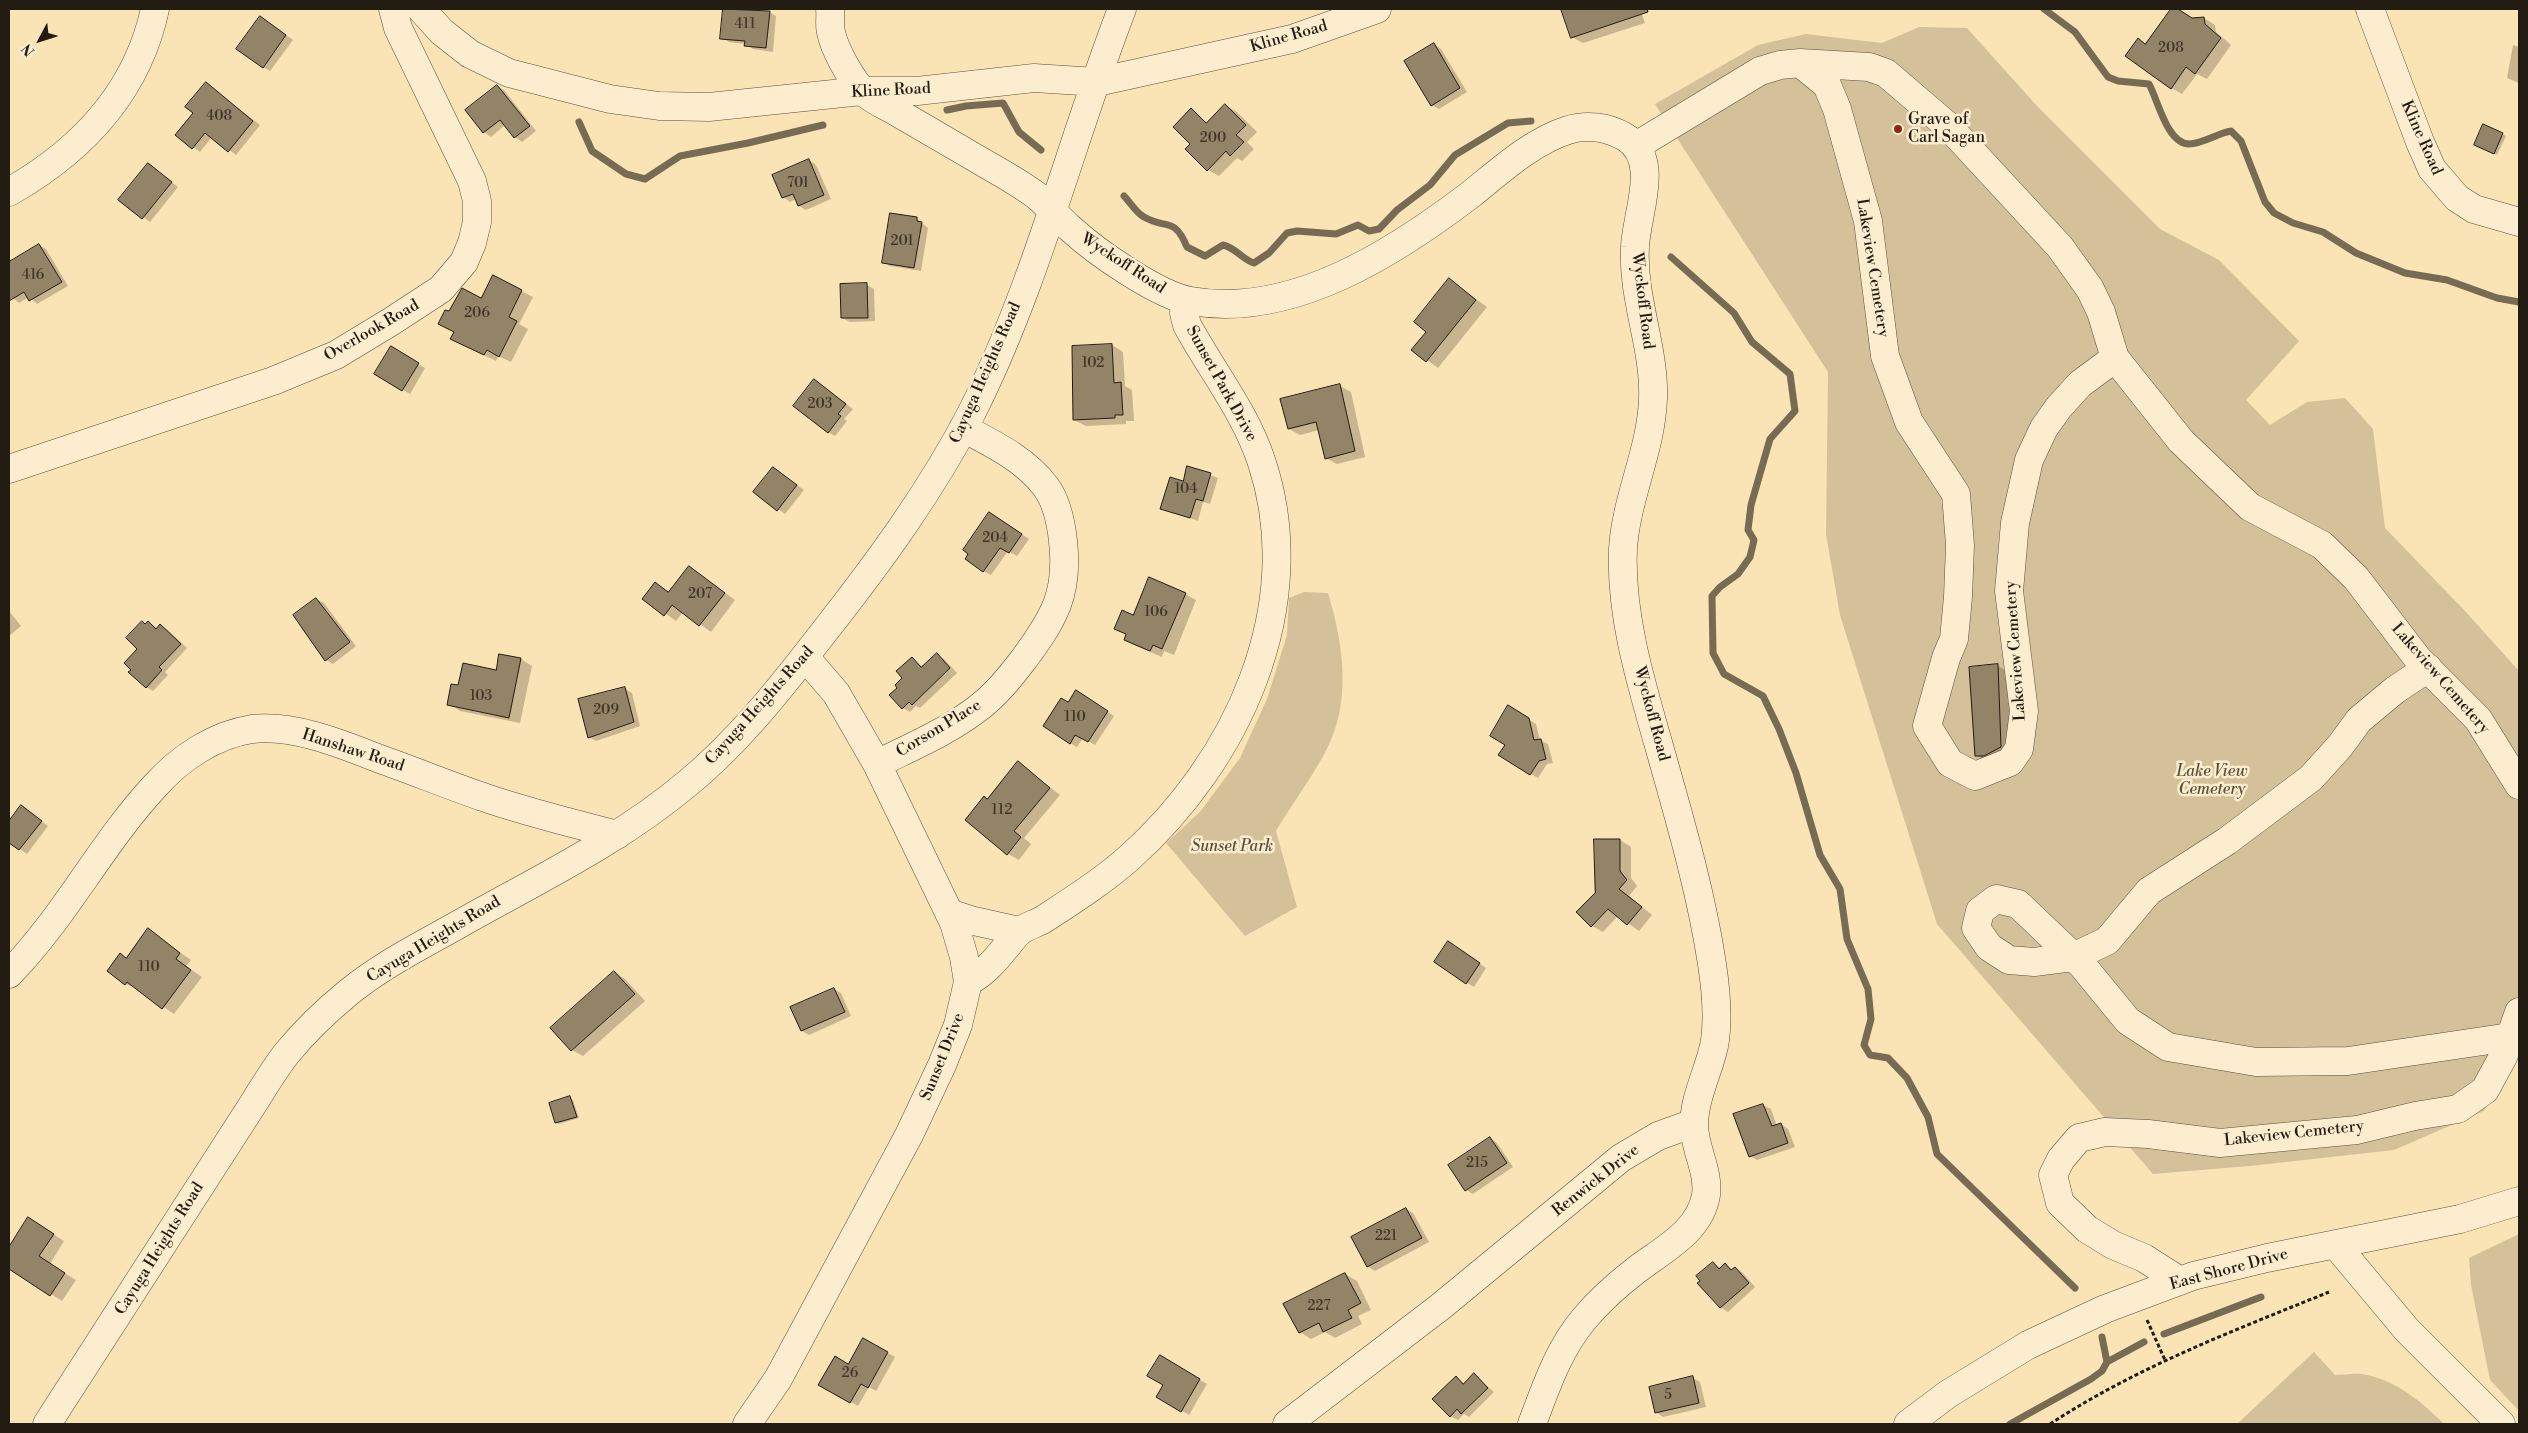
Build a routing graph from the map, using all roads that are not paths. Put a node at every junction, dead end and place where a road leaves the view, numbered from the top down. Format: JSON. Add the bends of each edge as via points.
{"nodes":[{"id":1,"x":156,"y":9,"type":"edge"},
{"id":2,"x":393,"y":9,"type":"edge"},
{"id":3,"x":421,"y":9,"type":"edge"},
{"id":4,"x":830,"y":9,"type":"edge"},
{"id":5,"x":1122,"y":9,"type":"edge"},
{"id":6,"x":1377,"y":9,"type":"edge"},
{"id":7,"x":2370,"y":9,"type":"edge"},
{"id":8,"x":1800,"y":63,"type":"junction"},
{"id":9,"x":1097,"y":82,"type":"junction"},
{"id":10,"x":862,"y":91,"type":"junction"},
{"id":11,"x":1636,"y":146,"type":"junction"},
{"id":12,"x":9,"y":192,"type":"edge"},
{"id":13,"x":1053,"y":211,"type":"junction"},
{"id":14,"x":2519,"y":222,"type":"edge"},
{"id":15,"x":1185,"y":300,"type":"junction"},
{"id":16,"x":2115,"y":358,"type":"junction"},
{"id":17,"x":963,"y":428,"type":"junction"},
{"id":18,"x":9,"y":469,"type":"edge"},
{"id":19,"x":805,"y":658,"type":"junction"},
{"id":20,"x":2428,"y":668,"type":"junction"},
{"id":21,"x":878,"y":764,"type":"junction"},
{"id":22,"x":2519,"y":785,"type":"edge"},
{"id":23,"x":617,"y":835,"type":"junction"},
{"id":24,"x":949,"y":913,"type":"junction"},
{"id":25,"x":1019,"y":931,"type":"junction"},
{"id":26,"x":11,"y":966,"type":"edge"},
{"id":27,"x":968,"y":982,"type":"junction"},
{"id":28,"x":2515,"y":1024,"type":"edge"},
{"id":29,"x":1694,"y":1124,"type":"junction"},
{"id":30,"x":2519,"y":1201,"type":"edge"},
{"id":31,"x":2336,"y":1244,"type":"junction"},
{"id":32,"x":2180,"y":1281,"type":"junction"},
{"id":33,"x":47,"y":1424,"type":"edge"},
{"id":34,"x":747,"y":1424,"type":"edge"},
{"id":35,"x":1287,"y":1424,"type":"edge"},
{"id":36,"x":1532,"y":1424,"type":"edge"},
{"id":37,"x":1908,"y":1424,"type":"edge"},
{"id":38,"x":2501,"y":1424,"type":"edge"}],
"edges":[{"from":1,"to":12,"type":"street","via":[[132,73],[101,120],[60,160]]},
{"from":2,"to":18,"type":"street","name":"Overlook Road","via":[[398,28],[472,181],[477,202],[472,243],[452,279],[336,355],[273,381]]},
{"from":3,"to":10,"type":"street","name":"Kline Road","via":[[442,32],[470,54],[509,73],[610,99],[659,106],[709,107]]},
{"from":4,"to":10,"type":"street","name":"Wyckoff Road","via":[[835,46]]},
{"from":5,"to":9,"type":"street","name":"Cayuga Heights Road"},
{"from":6,"to":9,"type":"street","name":"Kline Road","via":[[1292,38]]},
{"from":7,"to":14,"type":"street","name":"Kline Road","via":[[2432,169],[2450,191],[2474,209]]},
{"from":8,"to":11,"type":"street","name":"Lakeview Cemetery","via":[[1780,64],[1760,71]]},
{"from":8,"to":16,"type":"street","name":"Lakeview Cemetery","via":[[1870,67],[1886,73],[1949,127],[2060,247],[2090,289],[2101,312]]},
{"from":8,"to":16,"type":"street","name":"Lakeview Cemetery","via":[[1827,85],[1837,109],[1868,221],[1885,356],[1909,422],[1956,494],[1960,545],[1954,639],[1927,726],[1950,763],[1975,776],[2010,762],[2019,749],[2024,711],[2009,591],[2015,522],[2029,460],[2044,428],[2059,407],[2080,384]]},
{"from":9,"to":10,"type":"street","name":"Kline Road","via":[[1034,78],[918,91]]},
{"from":9,"to":13,"type":"street","name":"Cayuga Heights Road"},
{"from":10,"to":13,"type":"street","name":"Wyckoff Road","via":[[1029,190]]},
{"from":11,"to":15,"type":"street","name":"Wyckoff Road","via":[[1622,135],[1605,129],[1584,127],[1568,130],[1526,152],[1438,220],[1360,268],[1269,299],[1224,304]]},
{"from":11,"to":29,"type":"street","name":"Wyckoff Road","via":[[1645,172],[1634,264],[1654,396],[1649,433],[1627,519],[1623,576],[1634,649],[1692,871],[1712,963],[1716,1012],[1714,1043],[1697,1101]]},
{"from":13,"to":15,"type":"street","name":"Wyckoff Road","via":[[1074,232],[1149,284]]},
{"from":13,"to":17,"type":"street","name":"Cayuga Heights Road","via":[[1007,331]]},
{"from":15,"to":25,"type":"street","name":"Sunset Park Drive","via":[[1187,325],[1248,430],[1271,496],[1276,537],[1276,588],[1261,656],[1237,721],[1214,761],[1175,811],[1105,878],[1034,925]]},
{"from":16,"to":20,"type":"street","name":"Lakeview Cemetery","via":[[2181,441],[2250,507],[2322,545],[2356,578]]},
{"from":17,"to":19,"type":"street","name":"Cayuga Heights Road","via":[[889,549]]},
{"from":17,"to":21,"type":"street","name":"Corson Place","via":[[1020,460],[1046,487],[1062,522],[1064,577],[1059,602],[1048,626],[994,695],[977,710],[944,730]]},
{"from":19,"to":21,"type":"street","name":"Sunset Drive","via":[[836,694]]},
{"from":19,"to":23,"type":"street","name":"Cayuga Heights Road","via":[[732,741],[688,783]]},
{"from":20,"to":22,"type":"street","name":"Lakeview Cemetery","via":[[2478,719]]},
{"from":20,"to":28,"type":"street","via":[[2358,720],[2311,778],[2227,841],[2149,891],[2107,941],[2073,956],[2128,1022],[2168,1047],[2256,1062],[2348,1061]]},
{"from":21,"to":24,"type":"street","name":"Sunset Drive"},
{"from":23,"to":26,"type":"street","name":"Hanshaw Road","via":[[484,798],[333,741],[303,733],[253,729],[205,744],[156,785],[104,848],[57,916]]},
{"from":23,"to":33,"type":"street","name":"Cayuga Heights Road","via":[[387,965],[317,1020],[287,1053]]},
{"from":24,"to":25,"type":"street"},
{"from":24,"to":27,"type":"street","name":"Sunset Drive","via":[[958,935]]},
{"from":25,"to":27,"type":"street","name":"Sunset Park Drive","via":[[987,970]]},
{"from":27,"to":34,"type":"street","name":"Sunset Drive","via":[[955,1034],[909,1135],[778,1378]]},
{"from":28,"to":32,"type":"street","name":"Lakeview Cemetery","via":[[2504,1055],[2485,1090],[2458,1109],[2357,1130],[2220,1143],[2105,1132],[2079,1138],[2061,1159],[2053,1175],[2060,1203],[2087,1229],[2144,1258]]},
{"from":29,"to":35,"type":"street","name":"Renwick Drive","via":[[1658,1136],[1621,1158],[1440,1307]]},
{"from":29,"to":36,"type":"street","via":[[1706,1178],[1701,1211],[1682,1236],[1601,1300],[1582,1321],[1556,1362]]},
{"from":30,"to":31,"type":"street","name":"East Shore Drive","via":[[2460,1219]]},
{"from":31,"to":32,"type":"street","name":"East Shore Drive"},
{"from":31,"to":38,"type":"street","via":[[2407,1330]]},
{"from":32,"to":37,"type":"street","name":"East Shore Drive","via":[[2104,1309],[2028,1345],[1948,1394]]}]}
